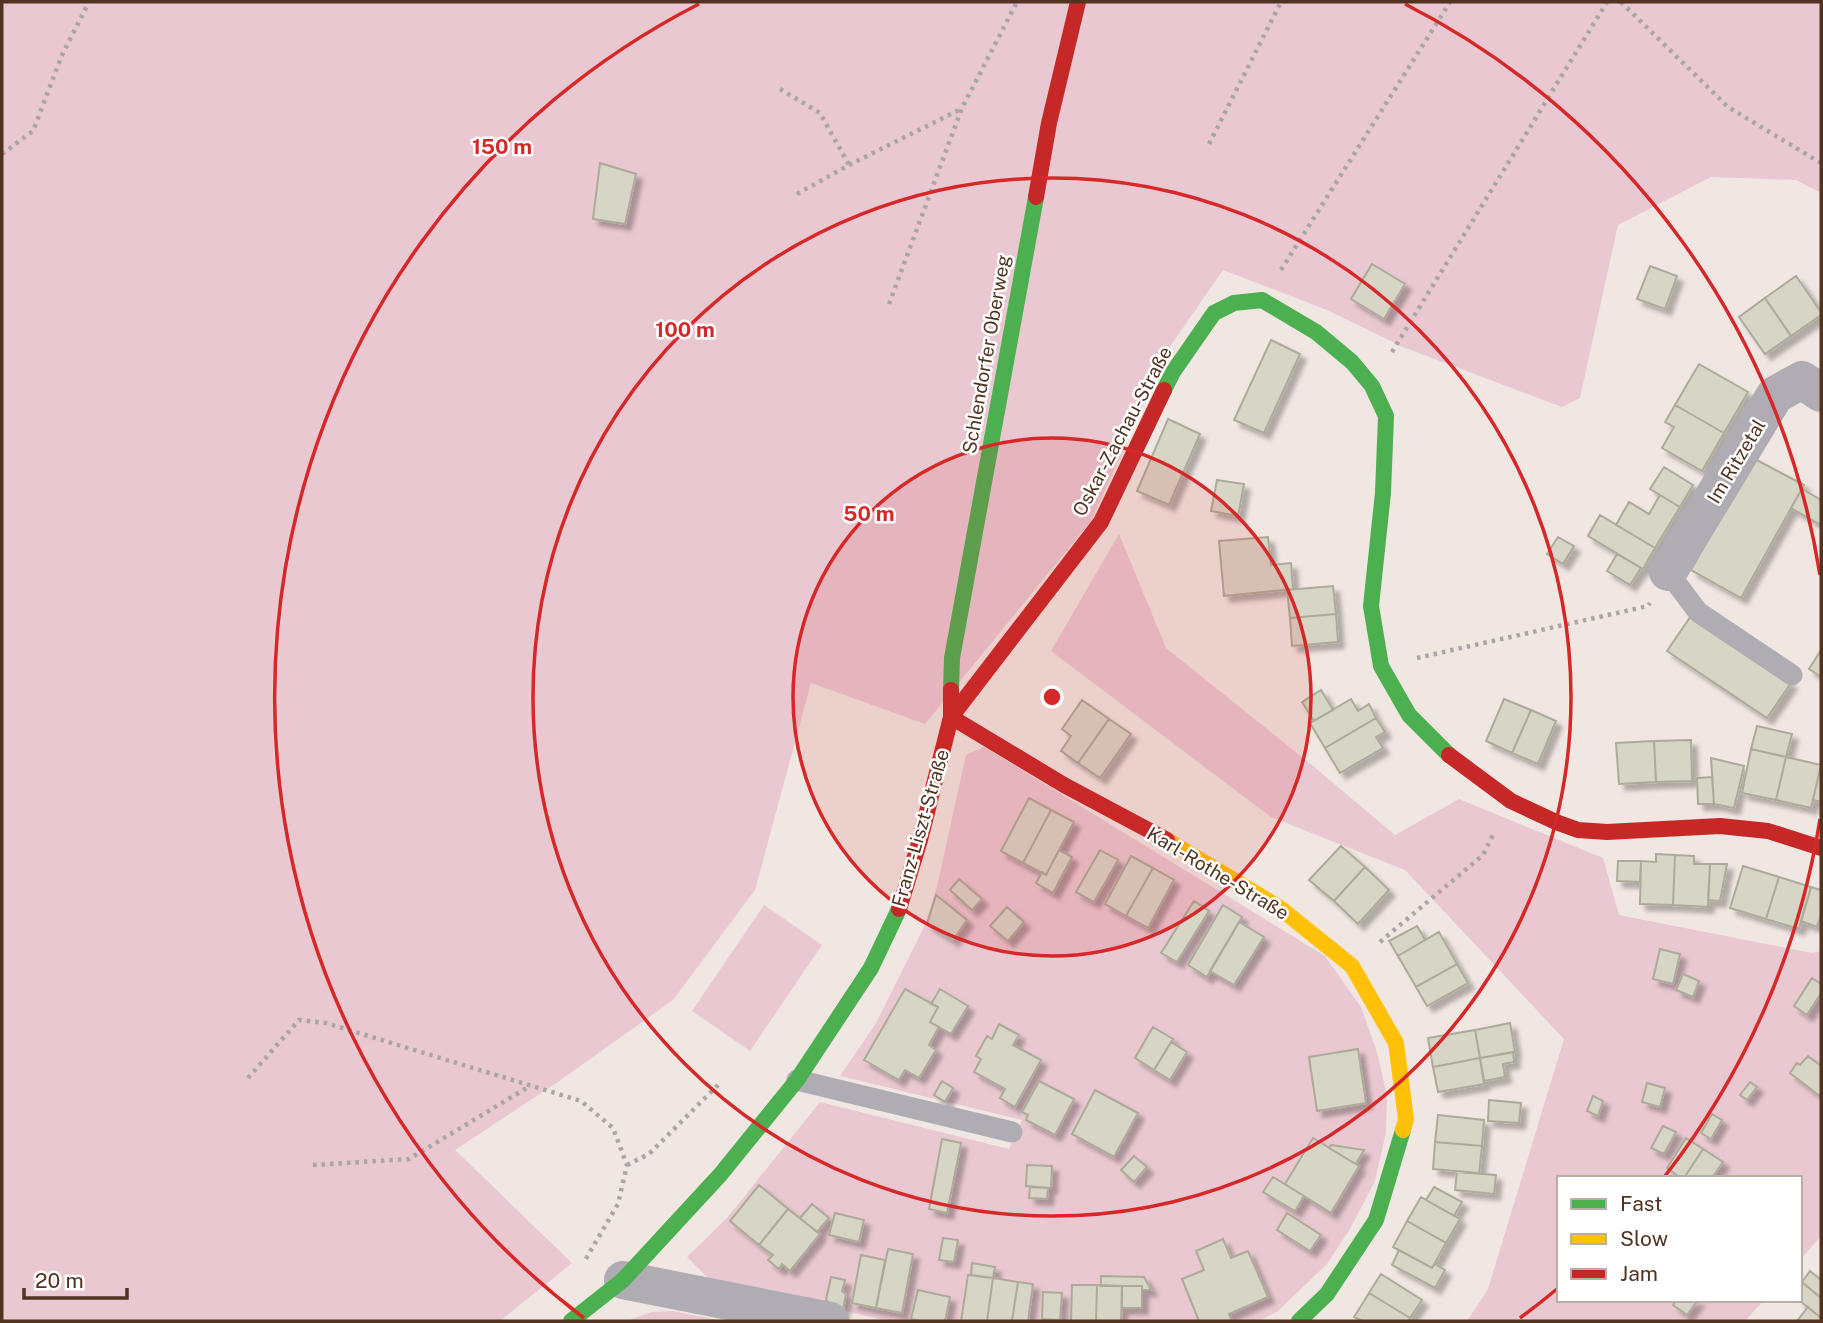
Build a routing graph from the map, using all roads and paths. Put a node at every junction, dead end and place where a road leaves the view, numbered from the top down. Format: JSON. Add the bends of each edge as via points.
{"nodes":[{"id":1,"x":89,"y":2,"type":"edge"},
{"id":2,"x":1017,"y":2,"type":"edge"},
{"id":3,"x":1078,"y":2,"type":"edge"},
{"id":4,"x":1281,"y":2,"type":"edge"},
{"id":5,"x":1450,"y":2,"type":"edge"},
{"id":6,"x":1607,"y":2,"type":"edge"},
{"id":7,"x":1621,"y":2,"type":"edge"},
{"id":8,"x":780,"y":89,"type":"dead end"},
{"id":9,"x":962,"y":108,"type":"junction"},
{"id":10,"x":1209,"y":144,"type":"dead end"},
{"id":11,"x":2,"y":154,"type":"edge"},
{"id":12,"x":1821,"y":163,"type":"edge"},
{"id":13,"x":849,"y":164,"type":"junction"},
{"id":14,"x":797,"y":194,"type":"dead end"},
{"id":15,"x":1262,"y":300,"type":"junction"},
{"id":16,"x":889,"y":304,"type":"dead end"},
{"id":17,"x":1372,"y":386,"type":"junction"},
{"id":18,"x":1821,"y":393,"type":"edge"},
{"id":19,"x":1668,"y":572,"type":"junction"},
{"id":20,"x":1381,"y":666,"type":"junction"},
{"id":21,"x":1792,"y":675,"type":"dead end"},
{"id":22,"x":951,"y":717,"type":"junction"},
{"id":23,"x":1511,"y":802,"type":"junction"},
{"id":24,"x":1821,"y":848,"type":"edge"},
{"id":25,"x":1352,"y":966,"type":"junction"},
{"id":26,"x":248,"y":1078,"type":"dead end"},
{"id":27,"x":797,"y":1080,"type":"junction"},
{"id":28,"x":718,"y":1085,"type":"dead end"},
{"id":29,"x":531,"y":1086,"type":"junction"},
{"id":30,"x":1012,"y":1132,"type":"dead end"},
{"id":31,"x":313,"y":1165,"type":"dead end"},
{"id":32,"x":627,"y":1165,"type":"junction"},
{"id":33,"x":578,"y":1272,"type":"dead end"},
{"id":34,"x":623,"y":1280,"type":"junction"},
{"id":35,"x":571,"y":1321,"type":"edge"},
{"id":36,"x":830,"y":1321,"type":"edge"},
{"id":37,"x":1299,"y":1321,"type":"edge"}],
"edges":[{"from":1,"to":11,"type":"path","via":[[62,55],[33,131]]},
{"from":2,"to":9,"type":"path"},
{"from":3,"to":22,"type":"street","name":"Schlendorfer Oberweg","via":[[1047,137],[952,658]]},
{"from":4,"to":10,"type":"path"},
{"from":5,"to":15,"type":"path"},
{"from":6,"to":17,"type":"path"},
{"from":7,"to":12,"type":"path","via":[[1728,107]]},
{"from":8,"to":13,"type":"path","via":[[820,113]]},
{"from":9,"to":13,"type":"path"},
{"from":9,"to":16,"type":"path"},
{"from":13,"to":14,"type":"path"},
{"from":15,"to":17,"type":"street","via":[[1317,332]]},
{"from":15,"to":22,"type":"street","name":"Oskar-Zachau-Straße","via":[[1234,303],[1214,313],[1173,372],[1101,522]]},
{"from":17,"to":20,"type":"street","via":[[1386,416],[1371,606]]},
{"from":18,"to":19,"type":"street","name":"Im Ritzetal","via":[[1802,380],[1775,395]]},
{"from":19,"to":20,"type":"path","via":[[1648,606]]},
{"from":19,"to":21,"type":"lane","via":[[1698,612]]},
{"from":20,"to":23,"type":"street","via":[[1409,715],[1453,759]]},
{"from":22,"to":25,"type":"street","name":"Karl-Rothe-Straße","via":[[1280,908]]},
{"from":22,"to":27,"type":"street","name":"Franz-Liszt-Straße","via":[[901,905],[870,968]]},
{"from":23,"to":24,"type":"street","via":[[1578,830],[1720,826],[1768,831]]},
{"from":23,"to":25,"type":"path","via":[[1483,855]]},
{"from":25,"to":37,"type":"street","name":"Karl-Rothe-Straße","via":[[1396,1044],[1406,1119],[1376,1220],[1327,1294]]},
{"from":26,"to":29,"type":"path","via":[[299,1020],[326,1023]]},
{"from":27,"to":30,"type":"lane"},
{"from":27,"to":34,"type":"street","name":"Franz-Liszt-Straße","via":[[720,1175]]},
{"from":28,"to":32,"type":"path","via":[[649,1154]]},
{"from":29,"to":31,"type":"path","via":[[409,1158]]},
{"from":29,"to":32,"type":"path","via":[[581,1101],[613,1128]]},
{"from":32,"to":33,"type":"path","via":[[618,1204]]},
{"from":34,"to":35,"type":"street","name":"Franz-Liszt-Straße"},
{"from":34,"to":36,"type":"street"}]}
